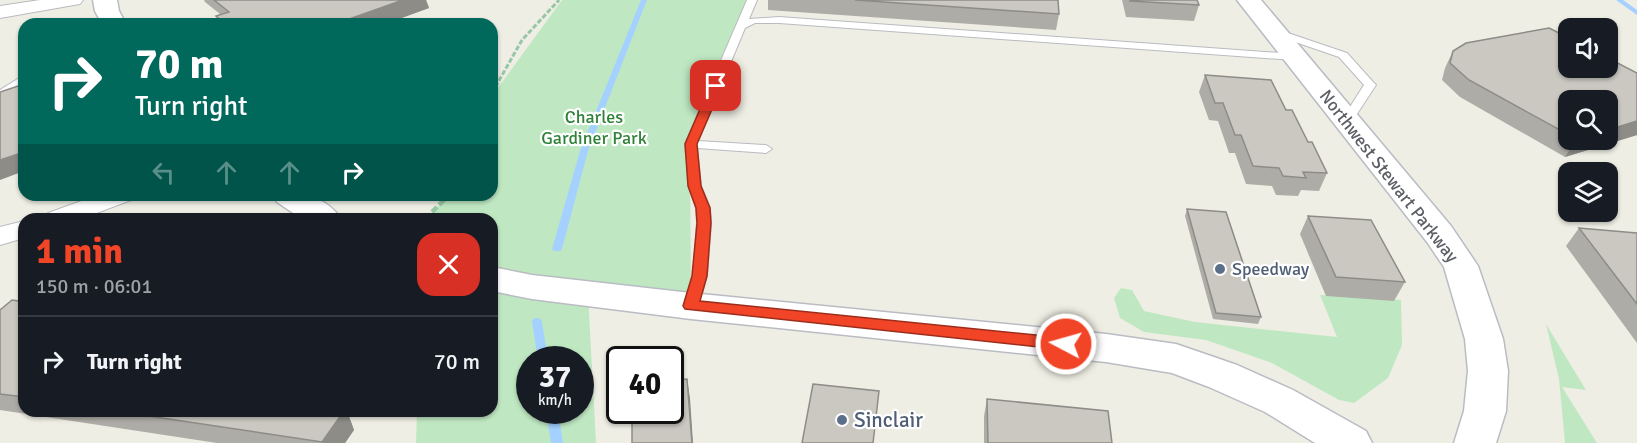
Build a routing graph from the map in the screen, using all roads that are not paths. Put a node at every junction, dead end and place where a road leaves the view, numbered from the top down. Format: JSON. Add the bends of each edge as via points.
{"nodes":[{"id":1,"x":74,"y":0,"type":"edge"},
{"id":2,"x":105,"y":0,"type":"edge"},
{"id":3,"x":752,"y":0,"type":"edge"},
{"id":4,"x":1249,"y":0,"type":"edge"},
{"id":5,"x":0,"y":12,"type":"edge"},
{"id":6,"x":110,"y":18,"type":"edge"},
{"id":7,"x":741,"y":27,"type":"junction"},
{"id":8,"x":1273,"y":31,"type":"junction"},
{"id":9,"x":1294,"y":57,"type":"junction"},
{"id":10,"x":18,"y":82,"type":"edge"},
{"id":11,"x":0,"y":95,"type":"edge"},
{"id":12,"x":1347,"y":121,"type":"junction"},
{"id":13,"x":691,"y":144,"type":"junction"},
{"id":14,"x":766,"y":149,"type":"dead end"},
{"id":15,"x":106,"y":201,"type":"edge"},
{"id":16,"x":297,"y":201,"type":"edge"},
{"id":17,"x":73,"y":213,"type":"edge"},
{"id":18,"x":316,"y":213,"type":"edge"},
{"id":19,"x":18,"y":231,"type":"edge"},
{"id":20,"x":0,"y":236,"type":"edge"},
{"id":21,"x":498,"y":280,"type":"edge"},
{"id":22,"x":691,"y":306,"type":"junction"},
{"id":23,"x":1351,"y":443,"type":"edge"},
{"id":24,"x":1475,"y":443,"type":"edge"}],
"edges":[{"from":1,"to":5,"type":"street"},
{"from":2,"to":6,"type":"street"},
{"from":3,"to":7,"type":"lane"},
{"from":4,"to":8,"type":"street","name":"Northwest Stewart Parkway"},
{"from":7,"to":9,"type":"lane","via":[[754,20],[779,20]]},
{"from":7,"to":13,"type":"lane"},
{"from":8,"to":9,"type":"street","name":"Northwest Stewart Parkway"},
{"from":8,"to":12,"type":"lane","via":[[1343,55],[1370,85]]},
{"from":9,"to":12,"type":"street","name":"Northwest Stewart Parkway"},
{"from":10,"to":11,"type":"lane"},
{"from":12,"to":24,"type":"street","name":"Northwest Stewart Parkway","via":[[1461,266],[1484,339],[1488,371],[1485,411]]},
{"from":13,"to":14,"type":"lane"},
{"from":13,"to":22,"type":"lane","via":[[704,223],[700,276]]},
{"from":15,"to":17,"type":"street"},
{"from":16,"to":18,"type":"street"},
{"from":19,"to":20,"type":"street"},
{"from":21,"to":22,"type":"street"},
{"from":22,"to":23,"type":"street","via":[[1106,348],[1176,359],[1279,401]]}]}
